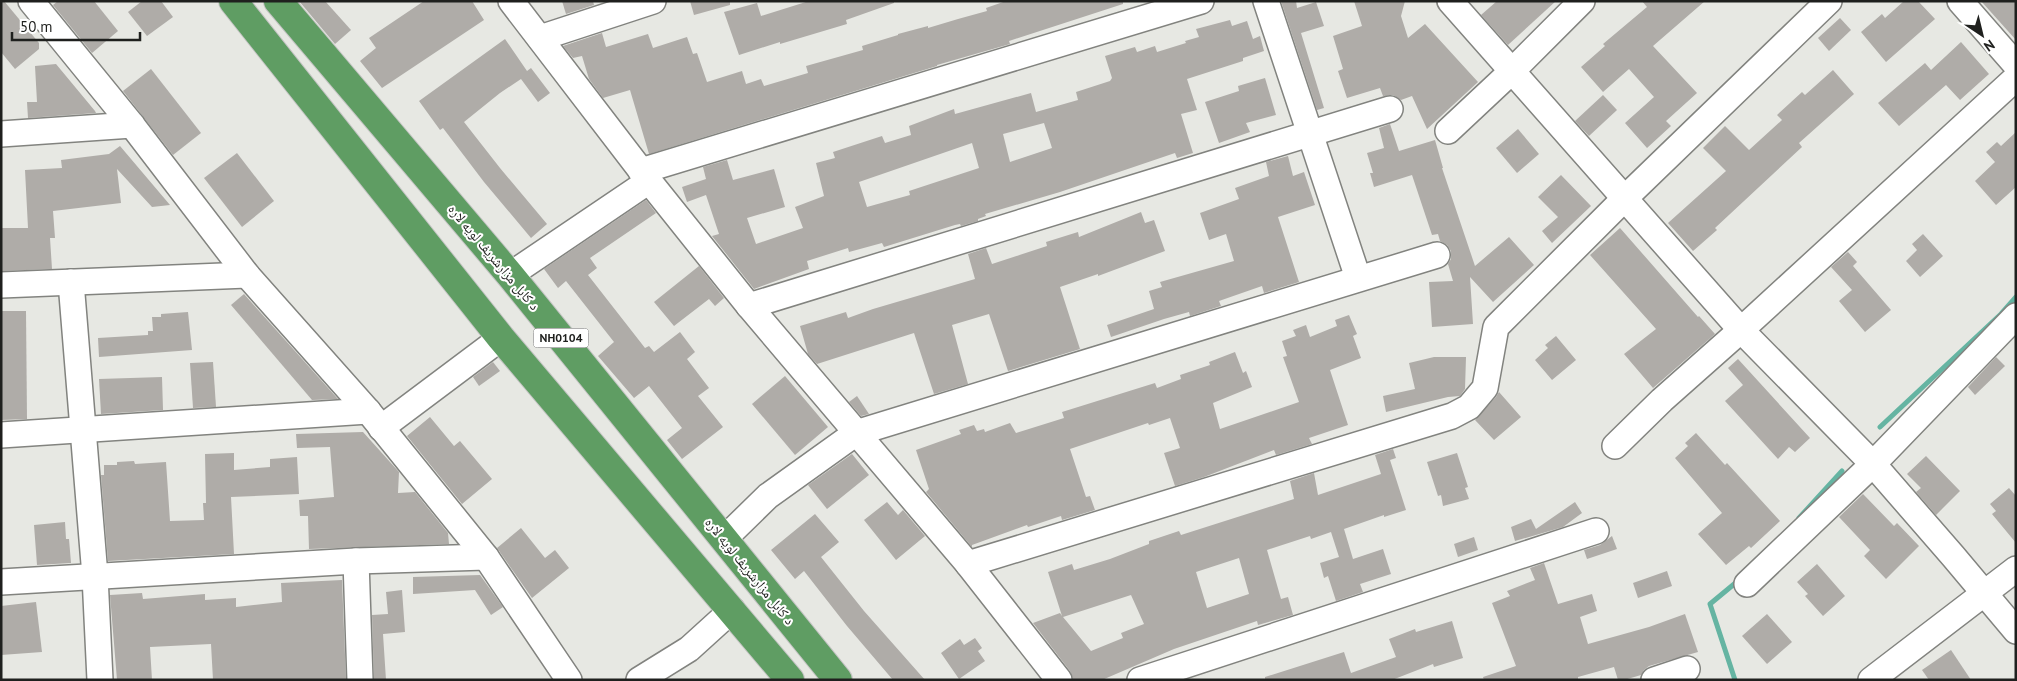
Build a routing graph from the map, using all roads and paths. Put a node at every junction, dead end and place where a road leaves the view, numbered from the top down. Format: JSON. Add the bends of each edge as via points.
{"nodes":[{"id":1,"x":31,"y":1,"type":"edge"},
{"id":2,"x":233,"y":1,"type":"edge"},
{"id":3,"x":278,"y":1,"type":"edge"},
{"id":4,"x":511,"y":1,"type":"edge"},
{"id":5,"x":653,"y":1,"type":"edge"},
{"id":6,"x":1201,"y":1,"type":"edge"},
{"id":7,"x":1266,"y":1,"type":"edge"},
{"id":8,"x":1450,"y":1,"type":"edge"},
{"id":9,"x":1582,"y":1,"type":"edge"},
{"id":10,"x":1829,"y":1,"type":"edge"},
{"id":11,"x":1960,"y":1,"type":"edge"},
{"id":12,"x":540,"y":38,"type":"junction"},
{"id":13,"x":2016,"y":64,"type":"edge"},
{"id":14,"x":1511,"y":72,"type":"junction"},
{"id":15,"x":2016,"y":78,"type":"edge"},
{"id":16,"x":1390,"y":108,"type":"dead end"},
{"id":17,"x":132,"y":125,"type":"junction"},
{"id":18,"x":1448,"y":131,"type":"dead end"},
{"id":19,"x":1310,"y":133,"type":"junction"},
{"id":20,"x":1,"y":134,"type":"edge"},
{"id":21,"x":645,"y":176,"type":"junction"},
{"id":22,"x":1624,"y":199,"type":"junction"},
{"id":23,"x":1437,"y":255,"type":"dead end"},
{"id":24,"x":247,"y":275,"type":"junction"},
{"id":25,"x":510,"y":275,"type":"junction"},
{"id":26,"x":1358,"y":278,"type":"junction"},
{"id":27,"x":71,"y":282,"type":"junction"},
{"id":28,"x":1,"y":286,"type":"edge"},
{"id":29,"x":748,"y":306,"type":"junction"},
{"id":30,"x":2016,"y":316,"type":"edge"},
{"id":31,"x":1741,"y":330,"type":"junction"},
{"id":32,"x":501,"y":338,"type":"junction"},
{"id":33,"x":374,"y":419,"type":"junction"},
{"id":34,"x":83,"y":430,"type":"junction"},
{"id":35,"x":856,"y":433,"type":"junction"},
{"id":36,"x":1,"y":435,"type":"edge"},
{"id":37,"x":1615,"y":446,"type":"dead end"},
{"id":38,"x":1872,"y":464,"type":"junction"},
{"id":39,"x":1596,"y":531,"type":"dead end"},
{"id":40,"x":724,"y":539,"type":"junction"},
{"id":41,"x":486,"y":557,"type":"junction"},
{"id":42,"x":356,"y":560,"type":"junction"},
{"id":43,"x":968,"y":564,"type":"junction"},
{"id":44,"x":2016,"y":569,"type":"edge"},
{"id":45,"x":95,"y":576,"type":"junction"},
{"id":46,"x":1,"y":582,"type":"edge"},
{"id":47,"x":1747,"y":584,"type":"dead end"},
{"id":48,"x":1984,"y":592,"type":"junction"},
{"id":49,"x":732,"y":610,"type":"junction"},
{"id":50,"x":2016,"y":630,"type":"edge"},
{"id":51,"x":1687,"y":669,"type":"dead end"},
{"id":52,"x":100,"y":680,"type":"edge"},
{"id":53,"x":360,"y":680,"type":"edge"},
{"id":54,"x":569,"y":680,"type":"edge"},
{"id":55,"x":639,"y":680,"type":"edge"},
{"id":56,"x":790,"y":680,"type":"edge"},
{"id":57,"x":838,"y":680,"type":"edge"},
{"id":58,"x":1059,"y":680,"type":"edge"},
{"id":59,"x":1140,"y":680,"type":"edge"},
{"id":60,"x":1654,"y":680,"type":"edge"},
{"id":61,"x":1871,"y":680,"type":"edge"}],
"edges":[{"from":1,"to":17,"type":"street"},
{"from":2,"to":32,"type":"highway","number":"NH0104"},
{"from":3,"to":25,"type":"highway","name":"د کابل مزارشریف لویه لاره","number":"NH0104"},
{"from":4,"to":12,"type":"street"},
{"from":5,"to":12,"type":"street"},
{"from":6,"to":21,"type":"street"},
{"from":7,"to":19,"type":"street"},
{"from":8,"to":14,"type":"street"},
{"from":9,"to":14,"type":"street"},
{"from":10,"to":22,"type":"street"},
{"from":11,"to":13,"type":"street"},
{"from":12,"to":21,"type":"street"},
{"from":14,"to":18,"type":"street"},
{"from":14,"to":22,"type":"street"},
{"from":15,"to":31,"type":"street"},
{"from":16,"to":19,"type":"street"},
{"from":17,"to":20,"type":"street"},
{"from":17,"to":24,"type":"street"},
{"from":19,"to":26,"type":"street"},
{"from":19,"to":29,"type":"street"},
{"from":21,"to":25,"type":"street"},
{"from":21,"to":29,"type":"street"},
{"from":22,"to":31,"type":"street"},
{"from":22,"to":43,"type":"street","via":[[1496,327],[1485,388],[1468,406],[1452,416]]},
{"from":23,"to":26,"type":"street"},
{"from":24,"to":27,"type":"street"},
{"from":24,"to":33,"type":"street"},
{"from":25,"to":40,"type":"highway","name":"د کابل مزارشریف لویه لاره","number":"NH0104"},
{"from":26,"to":35,"type":"street"},
{"from":27,"to":28,"type":"street"},
{"from":27,"to":34,"type":"street"},
{"from":29,"to":35,"type":"street"},
{"from":30,"to":38,"type":"street"},
{"from":31,"to":37,"type":"street"},
{"from":31,"to":38,"type":"street"},
{"from":32,"to":33,"type":"street"},
{"from":32,"to":49,"type":"highway","number":"NH0104"},
{"from":33,"to":34,"type":"street"},
{"from":33,"to":41,"type":"street"},
{"from":34,"to":36,"type":"street"},
{"from":34,"to":45,"type":"street"},
{"from":35,"to":40,"type":"street","via":[[768,496]]},
{"from":35,"to":43,"type":"street"},
{"from":38,"to":47,"type":"street"},
{"from":38,"to":48,"type":"street"},
{"from":39,"to":59,"type":"street"},
{"from":40,"to":57,"type":"highway","name":"د کابل مزارشریف لویه لاره","number":"NH0104"},
{"from":41,"to":42,"type":"street"},
{"from":41,"to":54,"type":"street"},
{"from":42,"to":45,"type":"street"},
{"from":42,"to":53,"type":"street"},
{"from":43,"to":58,"type":"street"},
{"from":44,"to":48,"type":"street"},
{"from":45,"to":46,"type":"street"},
{"from":45,"to":52,"type":"street"},
{"from":48,"to":50,"type":"street"},
{"from":48,"to":61,"type":"street"},
{"from":49,"to":55,"type":"street","via":[[689,649]]},
{"from":49,"to":56,"type":"highway","number":"NH0104"},
{"from":51,"to":60,"type":"street"}]}
